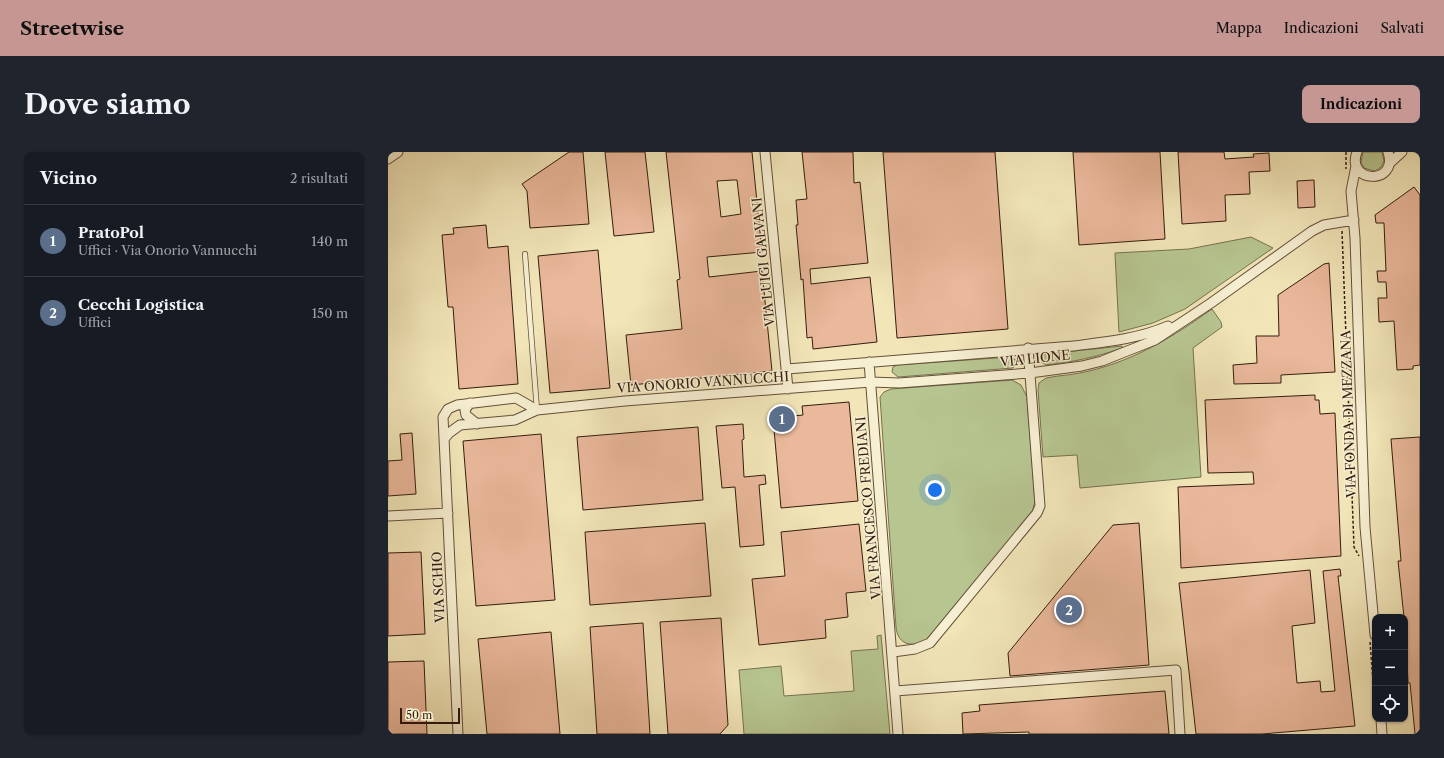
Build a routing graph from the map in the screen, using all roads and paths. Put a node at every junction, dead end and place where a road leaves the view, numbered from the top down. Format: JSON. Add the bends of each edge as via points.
{"nodes":[{"id":1,"x":398,"y":152,"type":"edge"},
{"id":2,"x":765,"y":152,"type":"edge"},
{"id":3,"x":1357,"y":152,"type":"edge"},
{"id":4,"x":1388,"y":152,"type":"edge"},
{"id":5,"x":1402,"y":152,"type":"edge"},
{"id":6,"x":388,"y":159,"type":"edge"},
{"id":7,"x":1390,"y":163,"type":"junction"},
{"id":8,"x":1356,"y":166,"type":"junction"},
{"id":9,"x":1367,"y":176,"type":"junction"},
{"id":10,"x":1351,"y":191,"type":"junction"},
{"id":11,"x":1354,"y":220,"type":"junction"},
{"id":12,"x":525,"y":254,"type":"dead end"},
{"id":13,"x":1189,"y":316,"type":"junction"},
{"id":14,"x":1028,"y":348,"type":"junction"},
{"id":15,"x":869,"y":362,"type":"junction"},
{"id":16,"x":786,"y":369,"type":"junction"},
{"id":17,"x":1030,"y":373,"type":"junction"},
{"id":18,"x":871,"y":382,"type":"junction"},
{"id":19,"x":788,"y":389,"type":"junction"},
{"id":20,"x":470,"y":403,"type":"junction"},
{"id":21,"x":537,"y":410,"type":"junction"},
{"id":22,"x":477,"y":424,"type":"junction"},
{"id":23,"x":444,"y":439,"type":"junction"},
{"id":24,"x":448,"y":513,"type":"junction"},
{"id":25,"x":388,"y":516,"type":"edge"},
{"id":26,"x":1373,"y":614,"type":"edge"},
{"id":27,"x":893,"y":652,"type":"junction"},
{"id":28,"x":894,"y":691,"type":"junction"},
{"id":29,"x":1381,"y":722,"type":"edge"},
{"id":30,"x":458,"y":734,"type":"edge"},
{"id":31,"x":898,"y":734,"type":"edge"},
{"id":32,"x":1180,"y":734,"type":"edge"},
{"id":33,"x":1382,"y":734,"type":"edge"}],
"edges":[{"from":1,"to":6,"type":"street"},
{"from":2,"to":16,"type":"street","name":"VIA LUIGI GALVANI"},
{"from":3,"to":8,"type":"street","name":"VIA FONDA DI MEZZANA"},
{"from":4,"to":7,"type":"street"},
{"from":5,"to":7,"type":"street"},
{"from":7,"to":9,"type":"street","via":[[1382,174]]},
{"from":8,"to":9,"type":"street"},
{"from":8,"to":10,"type":"street","name":"VIA FONDA DI MEZZANA"},
{"from":9,"to":10,"type":"street"},
{"from":10,"to":11,"type":"street","name":"VIA FONDA DI MEZZANA"},
{"from":11,"to":13,"type":"street","name":"VIA LIONE","via":[[1324,225],[1312,231]]},
{"from":11,"to":26,"type":"street","name":"VIA FONDA DI MEZZANA","via":[[1365,527]]},
{"from":12,"to":21,"type":"lane"},
{"from":13,"to":14,"type":"street","name":"VIA LIONE","via":[[1154,332],[1118,340]]},
{"from":13,"to":17,"type":"street","name":"VIA LIONE","via":[[1155,340],[1108,359],[1082,366]]},
{"from":14,"to":15,"type":"street","name":"VIA LIONE"},
{"from":14,"to":17,"type":"street"},
{"from":15,"to":16,"type":"street","name":"VIA ONORIO VANNUCCHI"},
{"from":15,"to":18,"type":"street","name":"VIA FRANCESCO FREDIANI"},
{"from":16,"to":19,"type":"street","name":"VIA LUIGI GALVANI"},
{"from":17,"to":18,"type":"street","name":"VIA LIONE","via":[[899,383]]},
{"from":17,"to":27,"type":"street","via":[[1040,506],[1037,513],[930,643],[915,649]]},
{"from":18,"to":19,"type":"street","name":"VIA ONORIO VANNUCCHI"},
{"from":18,"to":27,"type":"street","name":"VIA FRANCESCO FREDIANI"},
{"from":19,"to":21,"type":"street","name":"VIA ONORIO VANNUCCHI"},
{"from":20,"to":21,"type":"street","via":[[516,398]]},
{"from":20,"to":22,"type":"street","via":[[465,410],[466,415]]},
{"from":20,"to":23,"type":"street","via":[[457,404],[445,413]]},
{"from":21,"to":22,"type":"street","name":"VIA ONORIO VANNUCCHI","via":[[515,420]]},
{"from":22,"to":23,"type":"street","name":"VIA ONORIO VANNUCCHI","via":[[460,425]]},
{"from":23,"to":24,"type":"street","name":"VIA SCHIO"},
{"from":24,"to":25,"type":"street"},
{"from":24,"to":30,"type":"street","name":"VIA SCHIO"},
{"from":27,"to":28,"type":"street","name":"VIA FRANCESCO FREDIANI"},
{"from":28,"to":31,"type":"street","name":"VIA FRANCESCO FREDIANI"},
{"from":28,"to":32,"type":"street","via":[[1176,670]]},
{"from":29,"to":33,"type":"street"}]}
